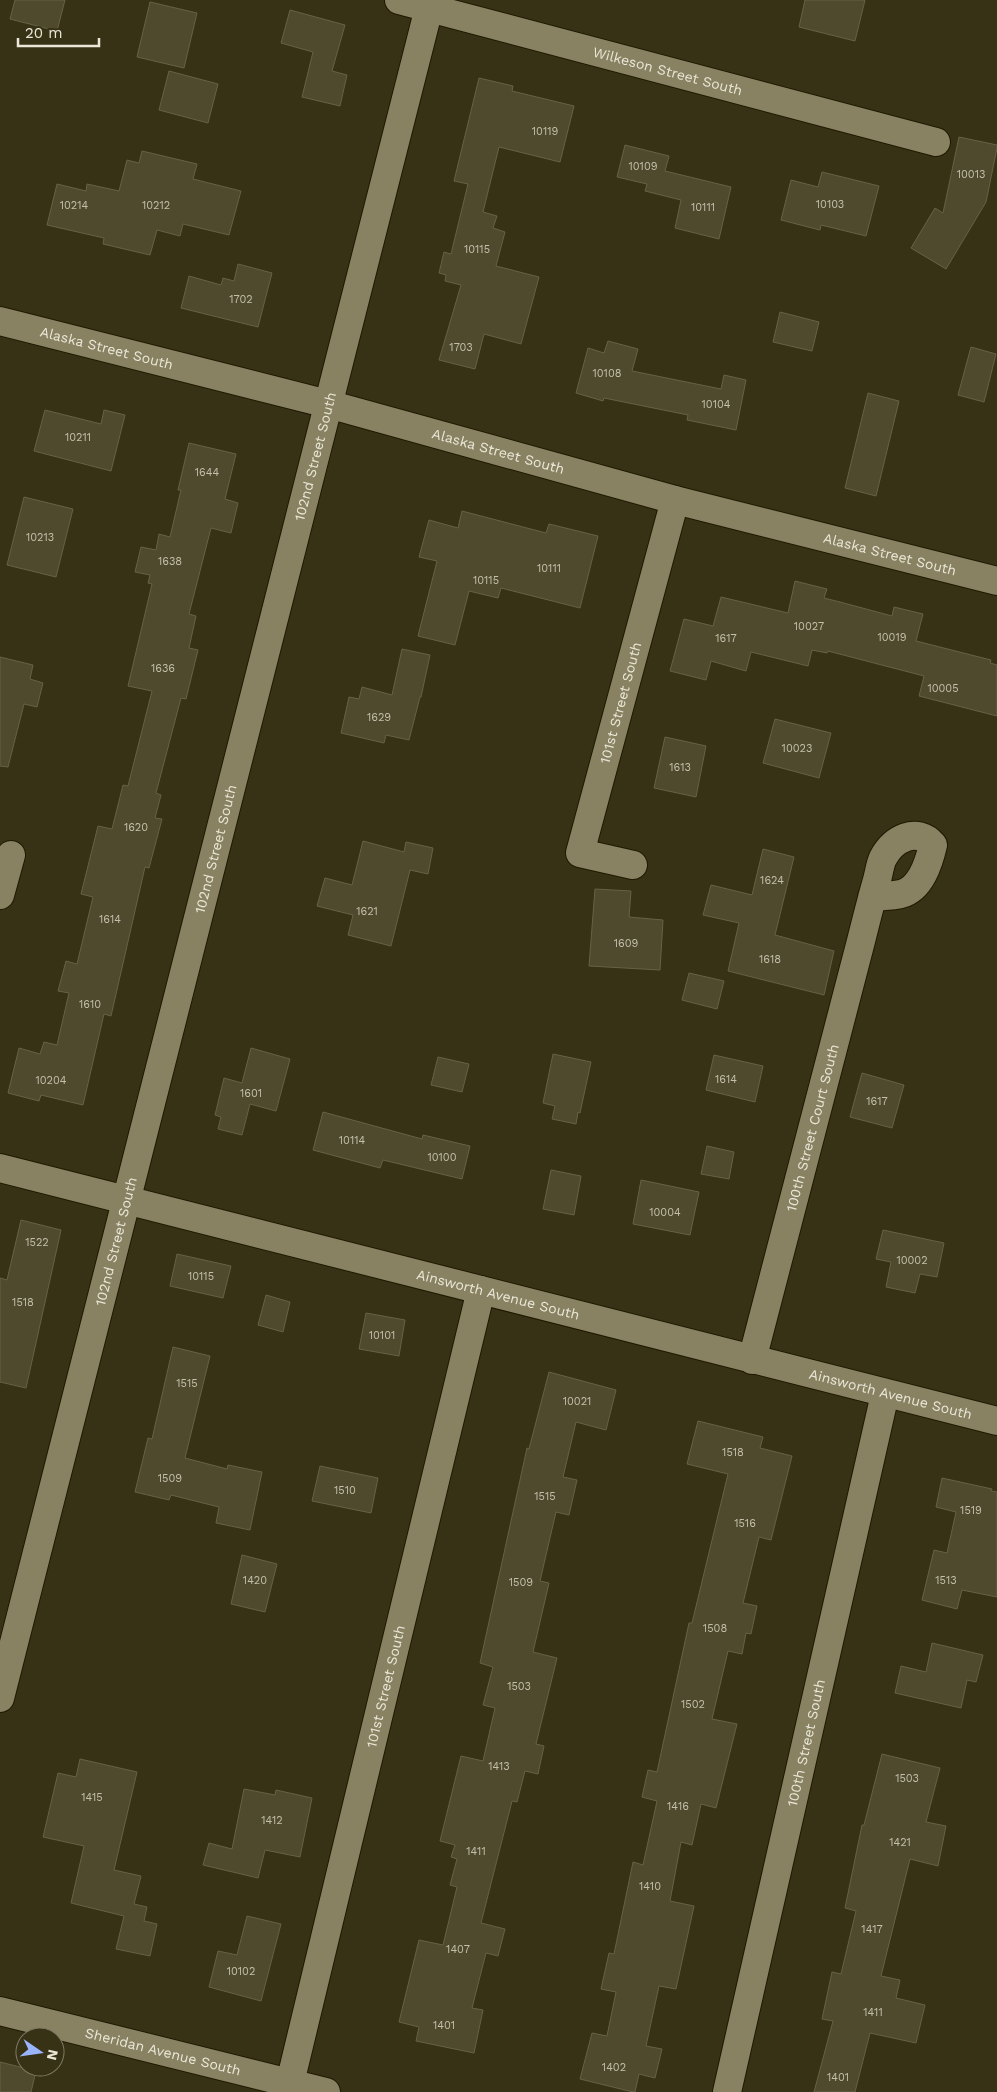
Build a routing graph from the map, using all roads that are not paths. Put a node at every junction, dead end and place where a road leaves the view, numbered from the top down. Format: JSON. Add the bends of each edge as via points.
{"nodes":[{"id":1,"x":399,"y":0,"type":"edge"},
{"id":2,"x":429,"y":4,"type":"edge"},
{"id":3,"x":936,"y":142,"type":"dead end"},
{"id":4,"x":0,"y":320,"type":"edge"},
{"id":5,"x":328,"y":404,"type":"junction"},
{"id":6,"x":675,"y":500,"type":"junction"},
{"id":7,"x":997,"y":581,"type":"edge"},
{"id":8,"x":11,"y":855,"type":"dead end"},
{"id":9,"x":634,"y":865,"type":"dead end"},
{"id":10,"x":0,"y":895,"type":"edge"},
{"id":11,"x":872,"y":897,"type":"dead end"},
{"id":12,"x":0,"y":1168,"type":"edge"},
{"id":13,"x":127,"y":1199,"type":"junction"},
{"id":14,"x":481,"y":1290,"type":"junction"},
{"id":15,"x":752,"y":1360,"type":"junction"},
{"id":16,"x":885,"y":1394,"type":"junction"},
{"id":17,"x":997,"y":1421,"type":"edge"},
{"id":18,"x":0,"y":1698,"type":"edge"},
{"id":19,"x":0,"y":2011,"type":"edge"},
{"id":20,"x":290,"y":2083,"type":"junction"},
{"id":21,"x":326,"y":2092,"type":"edge"},
{"id":22,"x":727,"y":2092,"type":"edge"}],
"edges":[{"from":1,"to":2,"type":"street","name":"Wilkeson Street South"},
{"from":2,"to":3,"type":"street","name":"Wilkeson Street South"},
{"from":2,"to":5,"type":"street","name":"102nd Street South"},
{"from":4,"to":5,"type":"street","name":"Alaska Street South"},
{"from":5,"to":6,"type":"street","name":"Alaska Street South"},
{"from":5,"to":13,"type":"street","name":"102nd Street South"},
{"from":6,"to":7,"type":"street","name":"Alaska Street South"},
{"from":6,"to":9,"type":"street","name":"101st Street South","via":[[580,853]]},
{"from":8,"to":10,"type":"street"},
{"from":11,"to":15,"type":"street","name":"100th Street Court South"},
{"from":12,"to":13,"type":"street","name":"Ainsworth Avenue South"},
{"from":13,"to":14,"type":"street","name":"Ainsworth Avenue South"},
{"from":13,"to":18,"type":"street","name":"102nd Street South"},
{"from":14,"to":15,"type":"street","name":"Ainsworth Avenue South"},
{"from":14,"to":20,"type":"street","name":"101st Street South"},
{"from":15,"to":16,"type":"street","name":"Ainsworth Avenue South"},
{"from":16,"to":17,"type":"street","name":"Ainsworth Avenue South"},
{"from":16,"to":22,"type":"street","name":"100th Street South"},
{"from":19,"to":20,"type":"street","name":"Sheridan Avenue South"},
{"from":20,"to":21,"type":"street","name":"Sheridan Avenue South"}]}
